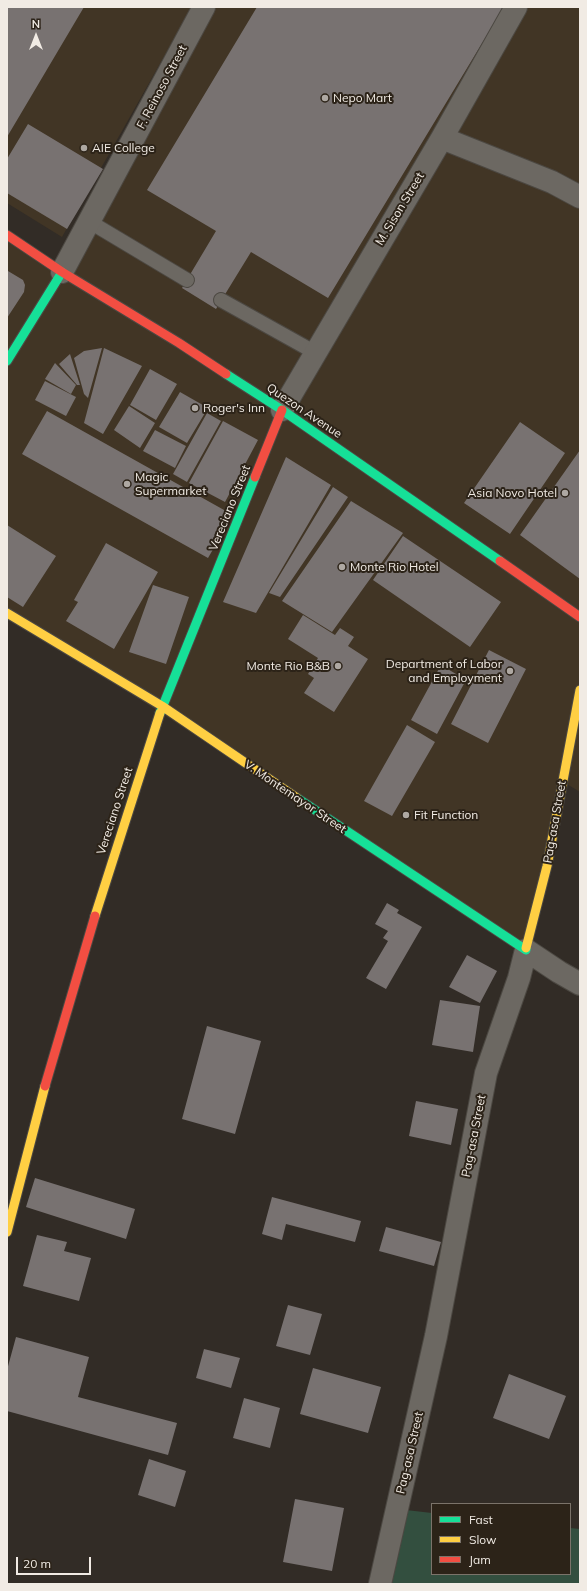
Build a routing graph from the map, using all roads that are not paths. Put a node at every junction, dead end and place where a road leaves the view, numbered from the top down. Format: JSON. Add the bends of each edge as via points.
{"nodes":[{"id":1,"x":204,"y":7,"type":"edge"},
{"id":2,"x":516,"y":7,"type":"edge"},
{"id":3,"x":442,"y":138,"type":"junction"},
{"id":4,"x":580,"y":197,"type":"edge"},
{"id":5,"x":90,"y":222,"type":"junction"},
{"id":6,"x":7,"y":235,"type":"edge"},
{"id":7,"x":62,"y":272,"type":"junction"},
{"id":8,"x":187,"y":280,"type":"dead end"},
{"id":9,"x":221,"y":300,"type":"dead end"},
{"id":10,"x":316,"y":353,"type":"junction"},
{"id":11,"x":7,"y":361,"type":"edge"},
{"id":12,"x":282,"y":410,"type":"junction"},
{"id":13,"x":7,"y":613,"type":"edge"},
{"id":14,"x":580,"y":617,"type":"edge"},
{"id":15,"x":580,"y":690,"type":"edge"},
{"id":16,"x":162,"y":706,"type":"junction"},
{"id":17,"x":526,"y":950,"type":"junction"},
{"id":18,"x":580,"y":984,"type":"edge"},
{"id":19,"x":7,"y":1232,"type":"edge"},
{"id":20,"x":380,"y":1584,"type":"edge"}],
"edges":[{"from":1,"to":5,"type":"street","name":"F. Reinoso Street"},
{"from":2,"to":3,"type":"street","name":"M. Sison Street"},
{"from":3,"to":4,"type":"street","via":[[552,182]]},
{"from":3,"to":10,"type":"street","name":"M. Sison Street"},
{"from":5,"to":7,"type":"street","name":"F. Reinoso Street"},
{"from":5,"to":8,"type":"lane"},
{"from":6,"to":7,"type":"street","name":"Quezon Avenue"},
{"from":7,"to":11,"type":"street"},
{"from":7,"to":12,"type":"street","name":"Quezon Avenue","via":[[179,343]]},
{"from":9,"to":10,"type":"lane"},
{"from":10,"to":12,"type":"street","name":"M. Sison Street"},
{"from":12,"to":14,"type":"street","name":"Quezon Avenue"},
{"from":12,"to":16,"type":"street","name":"Vereciano Street"},
{"from":13,"to":16,"type":"street","name":"V. Montemayor Street"},
{"from":15,"to":17,"type":"street","name":"Pag-asa Street","via":[[547,866]]},
{"from":16,"to":17,"type":"street","name":"V. Montemayor Street","via":[[343,830]]},
{"from":16,"to":19,"type":"street","name":"Vereciano Street","via":[[50,1066]]},
{"from":17,"to":18,"type":"street","name":"V. Montemayor Street"},
{"from":17,"to":20,"type":"street","name":"Pag-asa Street","via":[[486,1073],[436,1336]]}]}
